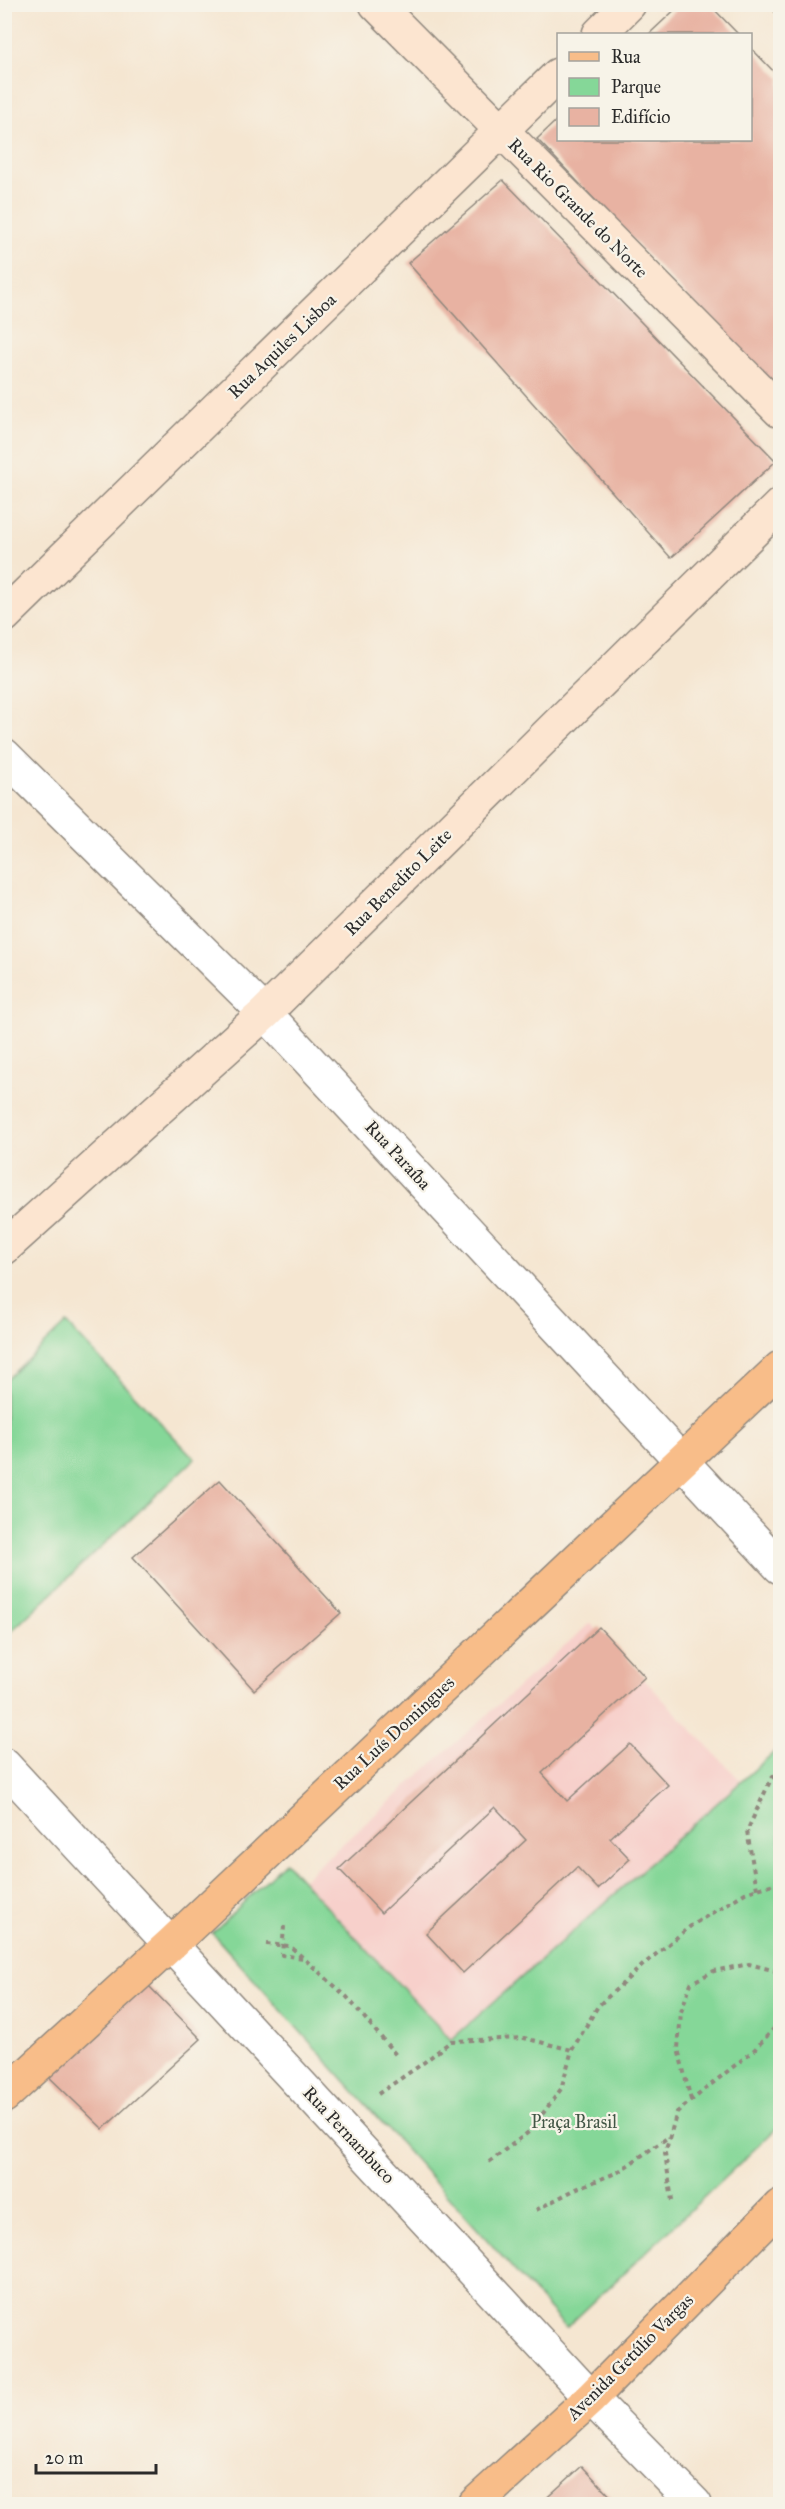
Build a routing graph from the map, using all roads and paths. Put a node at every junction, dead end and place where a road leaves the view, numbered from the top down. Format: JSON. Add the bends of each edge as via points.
{"nodes":[{"id":1,"x":376,"y":4,"type":"edge"},
{"id":2,"x":629,"y":4,"type":"edge"},
{"id":3,"x":769,"y":4,"type":"edge"},
{"id":4,"x":780,"y":16,"type":"edge"},
{"id":5,"x":600,"y":33,"type":"edge"},
{"id":6,"x":557,"y":76,"type":"edge"},
{"id":7,"x":502,"y":132,"type":"junction"},
{"id":8,"x":780,"y":411,"type":"edge"},
{"id":9,"x":780,"y":505,"type":"edge"},
{"id":10,"x":4,"y":616,"type":"edge"},
{"id":11,"x":4,"y":755,"type":"edge"},
{"id":12,"x":266,"y":1013,"type":"junction"},
{"id":13,"x":4,"y":1248,"type":"edge"},
{"id":14,"x":780,"y":1368,"type":"edge"},
{"id":15,"x":683,"y":1460,"type":"junction"},
{"id":16,"x":780,"y":1567,"type":"edge"},
{"id":17,"x":4,"y":1765,"type":"edge"},
{"id":18,"x":780,"y":1770,"type":"edge"},
{"id":19,"x":780,"y":1882,"type":"edge"},
{"id":20,"x":758,"y":1889,"type":"junction"},
{"id":21,"x":284,"y":1926,"type":"dead end"},
{"id":22,"x":172,"y":1943,"type":"junction"},
{"id":23,"x":266,"y":1944,"type":"dead end"},
{"id":24,"x":282,"y":1945,"type":"junction"},
{"id":25,"x":304,"y":1958,"type":"junction"},
{"id":26,"x":780,"y":1972,"type":"edge"},
{"id":27,"x":780,"y":2022,"type":"edge"},
{"id":28,"x":572,"y":2050,"type":"junction"},
{"id":29,"x":396,"y":2055,"type":"dead end"},
{"id":30,"x":378,"y":2094,"type":"dead end"},
{"id":31,"x":4,"y":2096,"type":"edge"},
{"id":32,"x":691,"y":2100,"type":"junction"},
{"id":33,"x":670,"y":2135,"type":"junction"},
{"id":34,"x":489,"y":2162,"type":"dead end"},
{"id":35,"x":672,"y":2201,"type":"dead end"},
{"id":36,"x":780,"y":2206,"type":"edge"},
{"id":37,"x":536,"y":2210,"type":"dead end"},
{"id":38,"x":591,"y":2398,"type":"junction"},
{"id":39,"x":475,"y":2505,"type":"edge"},
{"id":40,"x":695,"y":2505,"type":"edge"}],
"edges":[{"from":1,"to":7,"type":"street","name":"Rua Rio Grande do Norte"},
{"from":2,"to":5,"type":"street"},
{"from":3,"to":4,"type":"path"},
{"from":6,"to":7,"type":"street","name":"Rua Aquiles Lisboa"},
{"from":7,"to":8,"type":"street","name":"Rua Rio Grande do Norte"},
{"from":7,"to":10,"type":"street","name":"Rua Aquiles Lisboa"},
{"from":9,"to":12,"type":"street","name":"Rua Benedito Leite"},
{"from":11,"to":12,"type":"street","name":"Rua Paraíba"},
{"from":12,"to":13,"type":"street","name":"Rua Benedito Leite"},
{"from":12,"to":15,"type":"street","name":"Rua Paraíba"},
{"from":14,"to":15,"type":"main road","name":"Rua Luís Domingues"},
{"from":15,"to":16,"type":"street","name":"Rua Paraíba"},
{"from":15,"to":22,"type":"main road","name":"Rua Luís Domingues"},
{"from":17,"to":22,"type":"street","name":"Rua Pernambuco"},
{"from":18,"to":20,"type":"path","via":[[771,1779],[747,1831]]},
{"from":19,"to":20,"type":"path"},
{"from":20,"to":28,"type":"path","via":[[744,1893],[692,1925],[644,1964],[598,2006]]},
{"from":21,"to":24,"type":"path"},
{"from":22,"to":31,"type":"main road","name":"Rua Luís Domingues"},
{"from":22,"to":38,"type":"street","name":"Rua Pernambuco"},
{"from":23,"to":24,"type":"path"},
{"from":24,"to":25,"type":"path","via":[[290,1946]]},
{"from":24,"to":25,"type":"path","via":[[282,1955]]},
{"from":25,"to":29,"type":"path","via":[[347,1997]]},
{"from":26,"to":32,"type":"path","via":[[749,1964],[714,1971],[691,1983],[681,2012],[678,2049]]},
{"from":27,"to":32,"type":"path","via":[[754,2050]]},
{"from":28,"to":30,"type":"path","via":[[524,2038],[451,2041]]},
{"from":28,"to":34,"type":"path","via":[[561,2089],[530,2131]]},
{"from":32,"to":33,"type":"path","via":[[677,2112]]},
{"from":33,"to":35,"type":"path","via":[[665,2153]]},
{"from":33,"to":37,"type":"path","via":[[618,2172]]},
{"from":36,"to":38,"type":"main road","name":"Avenida Getúlio Vargas"},
{"from":38,"to":39,"type":"main road","name":"Avenida Getúlio Vargas"},
{"from":38,"to":40,"type":"street","name":"Rua Pernambuco"}]}
